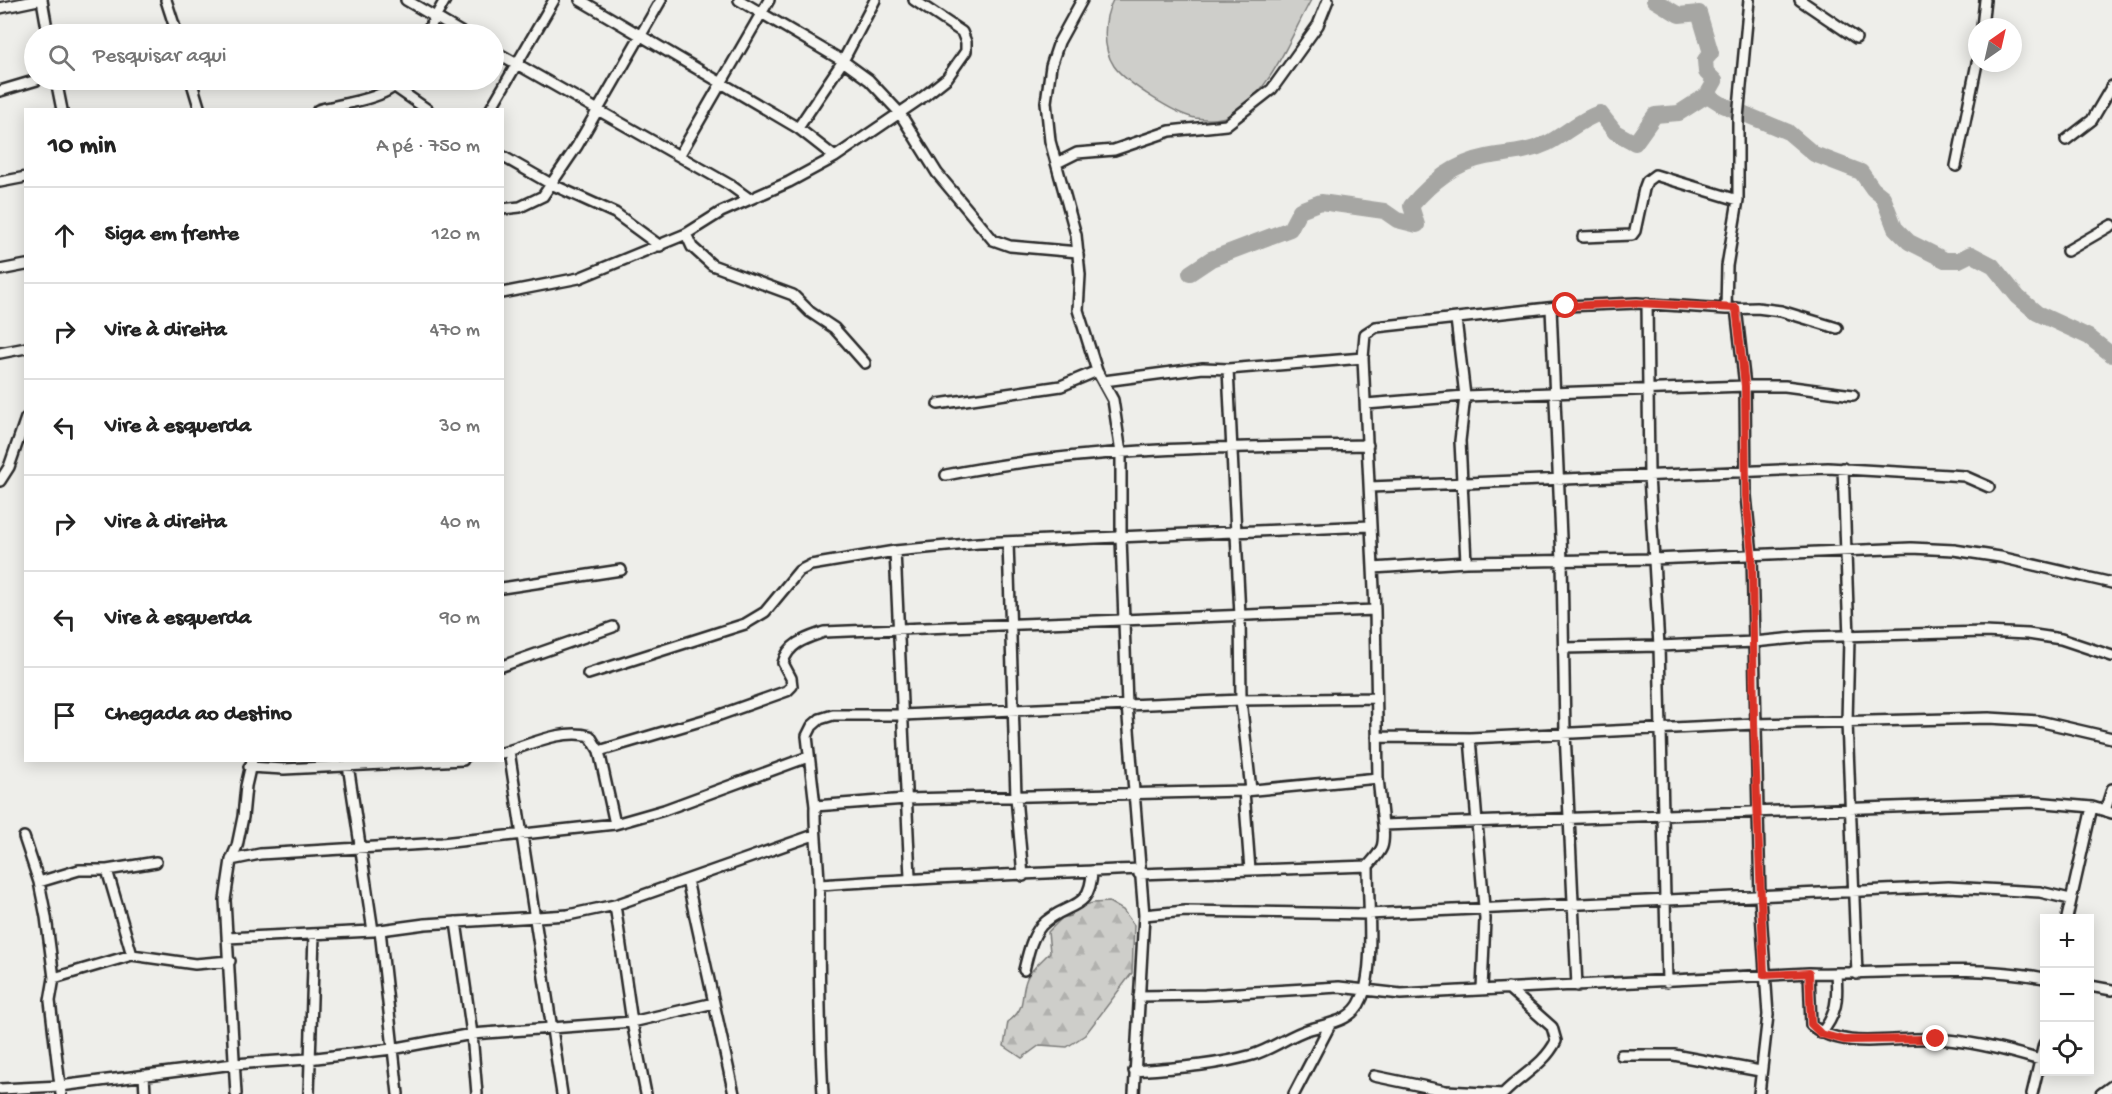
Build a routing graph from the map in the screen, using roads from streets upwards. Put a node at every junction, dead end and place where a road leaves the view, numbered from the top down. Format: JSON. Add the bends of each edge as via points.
{"nodes":[{"id":1,"x":40,"y":0,"type":"edge"},
{"id":2,"x":166,"y":0,"type":"edge"},
{"id":3,"x":406,"y":0,"type":"edge"},
{"id":4,"x":445,"y":0,"type":"edge"},
{"id":5,"x":554,"y":0,"type":"edge"},
{"id":6,"x":580,"y":0,"type":"edge"},
{"id":7,"x":661,"y":0,"type":"edge"},
{"id":8,"x":739,"y":0,"type":"edge"},
{"id":9,"x":768,"y":0,"type":"edge"},
{"id":10,"x":876,"y":0,"type":"edge"},
{"id":11,"x":914,"y":0,"type":"edge"},
{"id":12,"x":1082,"y":0,"type":"edge"},
{"id":13,"x":1328,"y":0,"type":"edge"},
{"id":14,"x":1749,"y":0,"type":"edge"},
{"id":15,"x":1800,"y":0,"type":"edge"},
{"id":16,"x":1985,"y":0,"type":"edge"},
{"id":17,"x":0,"y":8,"type":"edge"},
{"id":18,"x":761,"y":14,"type":"junction"},
{"id":19,"x":436,"y":18,"type":"junction"},
{"id":20,"x":1983,"y":18,"type":"edge"},
{"id":21,"x":46,"y":24,"type":"edge"},
{"id":22,"x":174,"y":24,"type":"edge"},
{"id":23,"x":432,"y":24,"type":"edge"},
{"id":24,"x":446,"y":24,"type":"edge"},
{"id":25,"x":640,"y":34,"type":"junction"},
{"id":26,"x":1856,"y":38,"type":"dead end"},
{"id":27,"x":504,"y":57,"type":"edge"},
{"id":28,"x":843,"y":61,"type":"junction"},
{"id":29,"x":515,"y":63,"type":"junction"},
{"id":30,"x":1975,"y":72,"type":"edge"},
{"id":31,"x":720,"y":81,"type":"junction"},
{"id":32,"x":24,"y":84,"type":"edge"},
{"id":33,"x":504,"y":84,"type":"edge"},
{"id":34,"x":2112,"y":86,"type":"edge"},
{"id":35,"x":58,"y":90,"type":"edge"},
{"id":36,"x":194,"y":90,"type":"edge"},
{"id":37,"x":382,"y":90,"type":"edge"},
{"id":38,"x":405,"y":90,"type":"edge"},
{"id":39,"x":501,"y":90,"type":"edge"},
{"id":40,"x":0,"y":91,"type":"edge"},
{"id":41,"x":365,"y":98,"type":"junction"},
{"id":42,"x":62,"y":108,"type":"edge"},
{"id":43,"x":199,"y":108,"type":"edge"},
{"id":44,"x":326,"y":108,"type":"edge"},
{"id":45,"x":368,"y":108,"type":"edge"},
{"id":46,"x":426,"y":108,"type":"edge"},
{"id":47,"x":491,"y":108,"type":"edge"},
{"id":48,"x":597,"y":112,"type":"junction"},
{"id":49,"x":899,"y":112,"type":"junction"},
{"id":50,"x":798,"y":128,"type":"junction"},
{"id":51,"x":2066,"y":140,"type":"dead end"},
{"id":52,"x":679,"y":156,"type":"junction"},
{"id":53,"x":504,"y":157,"type":"edge"},
{"id":54,"x":835,"y":157,"type":"junction"},
{"id":55,"x":1057,"y":163,"type":"junction"},
{"id":56,"x":1956,"y":166,"type":"dead end"},
{"id":57,"x":24,"y":177,"type":"edge"},
{"id":58,"x":0,"y":182,"type":"edge"},
{"id":59,"x":551,"y":184,"type":"junction"},
{"id":60,"x":748,"y":198,"type":"junction"},
{"id":61,"x":1738,"y":200,"type":"junction"},
{"id":62,"x":504,"y":209,"type":"edge"},
{"id":63,"x":2112,"y":225,"type":"edge"},
{"id":64,"x":686,"y":234,"type":"junction"},
{"id":65,"x":1583,"y":237,"type":"dead end"},
{"id":66,"x":660,"y":246,"type":"junction"},
{"id":67,"x":2067,"y":251,"type":"dead end"},
{"id":68,"x":1078,"y":252,"type":"junction"},
{"id":69,"x":24,"y":265,"type":"edge"},
{"id":70,"x":0,"y":270,"type":"edge"},
{"id":71,"x":504,"y":293,"type":"edge"},
{"id":72,"x":1647,"y":303,"type":"junction"},
{"id":73,"x":1551,"y":308,"type":"junction"},
{"id":74,"x":1731,"y":309,"type":"junction"},
{"id":75,"x":1456,"y":319,"type":"junction"},
{"id":76,"x":1836,"y":328,"type":"dead end"},
{"id":77,"x":24,"y":348,"type":"edge"},
{"id":78,"x":0,"y":353,"type":"edge"},
{"id":79,"x":1363,"y":358,"type":"junction"},
{"id":80,"x":865,"y":363,"type":"dead end"},
{"id":81,"x":1228,"y":369,"type":"junction"},
{"id":82,"x":1097,"y":371,"type":"junction"},
{"id":83,"x":1104,"y":381,"type":"junction"},
{"id":84,"x":1745,"y":386,"type":"junction"},
{"id":85,"x":1648,"y":390,"type":"junction"},
{"id":86,"x":1554,"y":393,"type":"junction"},
{"id":87,"x":1853,"y":395,"type":"dead end"},
{"id":88,"x":1465,"y":396,"type":"junction"},
{"id":89,"x":938,"y":404,"type":"dead end"},
{"id":90,"x":1366,"y":404,"type":"junction"},
{"id":91,"x":24,"y":424,"type":"edge"},
{"id":92,"x":1368,"y":445,"type":"junction"},
{"id":93,"x":1231,"y":447,"type":"junction"},
{"id":94,"x":1121,"y":453,"type":"junction"},
{"id":95,"x":1843,"y":468,"type":"junction"},
{"id":96,"x":1746,"y":470,"type":"junction"},
{"id":97,"x":946,"y":475,"type":"dead end"},
{"id":98,"x":1649,"y":475,"type":"junction"},
{"id":99,"x":1559,"y":477,"type":"junction"},
{"id":100,"x":0,"y":481,"type":"edge"},
{"id":101,"x":1462,"y":483,"type":"junction"},
{"id":102,"x":1370,"y":487,"type":"junction"},
{"id":103,"x":1989,"y":487,"type":"dead end"},
{"id":104,"x":1370,"y":526,"type":"junction"},
{"id":105,"x":1235,"y":532,"type":"junction"},
{"id":106,"x":1121,"y":537,"type":"junction"},
{"id":107,"x":1008,"y":542,"type":"junction"},
{"id":108,"x":895,"y":550,"type":"junction"},
{"id":109,"x":1844,"y":552,"type":"junction"},
{"id":110,"x":1752,"y":555,"type":"junction"},
{"id":111,"x":1654,"y":559,"type":"junction"},
{"id":112,"x":1562,"y":561,"type":"junction"},
{"id":113,"x":1466,"y":562,"type":"junction"},
{"id":114,"x":1373,"y":568,"type":"junction"},
{"id":115,"x":621,"y":570,"type":"dead end"},
{"id":116,"x":2112,"y":583,"type":"edge"},
{"id":117,"x":504,"y":588,"type":"edge"},
{"id":118,"x":1375,"y":610,"type":"junction"},
{"id":119,"x":1240,"y":616,"type":"junction"},
{"id":120,"x":1125,"y":622,"type":"junction"},
{"id":121,"x":1012,"y":626,"type":"junction"},
{"id":122,"x":614,"y":627,"type":"dead end"},
{"id":123,"x":898,"y":628,"type":"junction"},
{"id":124,"x":1849,"y":638,"type":"junction"},
{"id":125,"x":1754,"y":642,"type":"junction"},
{"id":126,"x":1659,"y":646,"type":"junction"},
{"id":127,"x":1563,"y":648,"type":"junction"},
{"id":128,"x":2112,"y":656,"type":"edge"},
{"id":129,"x":504,"y":665,"type":"edge"},
{"id":130,"x":588,"y":674,"type":"dead end"},
{"id":131,"x":1376,"y":698,"type":"junction"},
{"id":132,"x":1241,"y":700,"type":"junction"},
{"id":133,"x":1127,"y":705,"type":"junction"},
{"id":134,"x":1012,"y":709,"type":"junction"},
{"id":135,"x":902,"y":715,"type":"junction"},
{"id":136,"x":1847,"y":722,"type":"junction"},
{"id":137,"x":1754,"y":724,"type":"junction"},
{"id":138,"x":1660,"y":729,"type":"junction"},
{"id":139,"x":1565,"y":732,"type":"junction"},
{"id":140,"x":1377,"y":737,"type":"junction"},
{"id":141,"x":1470,"y":738,"type":"junction"},
{"id":142,"x":2112,"y":738,"type":"edge"},
{"id":143,"x":599,"y":751,"type":"junction"},
{"id":144,"x":506,"y":752,"type":"edge"},
{"id":145,"x":808,"y":757,"type":"junction"},
{"id":146,"x":417,"y":762,"type":"edge"},
{"id":147,"x":250,"y":764,"type":"edge"},
{"id":148,"x":348,"y":765,"type":"junction"},
{"id":149,"x":1378,"y":778,"type":"junction"},
{"id":150,"x":2112,"y":789,"type":"edge"},
{"id":151,"x":1247,"y":790,"type":"junction"},
{"id":152,"x":1132,"y":793,"type":"junction"},
{"id":153,"x":1016,"y":797,"type":"junction"},
{"id":154,"x":906,"y":799,"type":"junction"},
{"id":155,"x":815,"y":806,"type":"junction"},
{"id":156,"x":1852,"y":807,"type":"junction"},
{"id":157,"x":2092,"y":807,"type":"junction"},
{"id":158,"x":1758,"y":811,"type":"junction"},
{"id":159,"x":2108,"y":812,"type":"edge"},
{"id":160,"x":1661,"y":816,"type":"junction"},
{"id":161,"x":1569,"y":817,"type":"junction"},
{"id":162,"x":1477,"y":822,"type":"junction"},
{"id":163,"x":615,"y":824,"type":"junction"},
{"id":164,"x":1383,"y":825,"type":"junction"},
{"id":165,"x":814,"y":835,"type":"junction"},
{"id":166,"x":523,"y":836,"type":"junction"},
{"id":167,"x":24,"y":837,"type":"dead end"},
{"id":168,"x":360,"y":849,"type":"junction"},
{"id":169,"x":231,"y":860,"type":"junction"},
{"id":170,"x":156,"y":862,"type":"dead end"},
{"id":171,"x":1368,"y":866,"type":"junction"},
{"id":172,"x":107,"y":870,"type":"junction"},
{"id":173,"x":1250,"y":870,"type":"junction"},
{"id":174,"x":1092,"y":871,"type":"junction"},
{"id":175,"x":1139,"y":871,"type":"junction"},
{"id":176,"x":1023,"y":876,"type":"junction"},
{"id":177,"x":910,"y":877,"type":"junction"},
{"id":178,"x":687,"y":880,"type":"junction"},
{"id":179,"x":39,"y":882,"type":"junction"},
{"id":180,"x":819,"y":885,"type":"junction"},
{"id":181,"x":1853,"y":890,"type":"junction"},
{"id":182,"x":1760,"y":897,"type":"junction"},
{"id":183,"x":2070,"y":899,"type":"junction"},
{"id":184,"x":1665,"y":900,"type":"junction"},
{"id":185,"x":1573,"y":903,"type":"junction"},
{"id":186,"x":615,"y":905,"type":"junction"},
{"id":187,"x":1484,"y":907,"type":"junction"},
{"id":188,"x":1368,"y":914,"type":"junction"},
{"id":189,"x":2068,"y":914,"type":"edge"},
{"id":190,"x":1144,"y":915,"type":"junction"},
{"id":191,"x":533,"y":919,"type":"junction"},
{"id":192,"x":456,"y":922,"type":"junction"},
{"id":193,"x":377,"y":931,"type":"junction"},
{"id":194,"x":314,"y":935,"type":"junction"},
{"id":195,"x":227,"y":938,"type":"junction"},
{"id":196,"x":132,"y":955,"type":"junction"},
{"id":197,"x":230,"y":961,"type":"junction"},
{"id":198,"x":1024,"y":970,"type":"dead end"},
{"id":199,"x":1809,"y":973,"type":"junction"},
{"id":200,"x":1836,"y":974,"type":"junction"},
{"id":201,"x":1857,"y":974,"type":"junction"},
{"id":202,"x":1764,"y":975,"type":"junction"},
{"id":203,"x":2040,"y":977,"type":"edge"},
{"id":204,"x":54,"y":978,"type":"junction"},
{"id":205,"x":1667,"y":982,"type":"junction"},
{"id":206,"x":1577,"y":986,"type":"junction"},
{"id":207,"x":2094,"y":987,"type":"edge"},
{"id":208,"x":1508,"y":988,"type":"junction"},
{"id":209,"x":1482,"y":989,"type":"junction"},
{"id":210,"x":2112,"y":990,"type":"edge"},
{"id":211,"x":1365,"y":991,"type":"junction"},
{"id":212,"x":1138,"y":996,"type":"junction"},
{"id":213,"x":714,"y":1003,"type":"junction"},
{"id":214,"x":633,"y":1022,"type":"junction"},
{"id":215,"x":1330,"y":1025,"type":"junction"},
{"id":216,"x":551,"y":1029,"type":"junction"},
{"id":217,"x":472,"y":1034,"type":"junction"},
{"id":218,"x":1821,"y":1034,"type":"junction"},
{"id":219,"x":392,"y":1049,"type":"junction"},
{"id":220,"x":1621,"y":1055,"type":"dead end"},
{"id":221,"x":308,"y":1059,"type":"junction"},
{"id":222,"x":2040,"y":1060,"type":"joint"},
{"id":223,"x":234,"y":1064,"type":"junction"},
{"id":224,"x":1134,"y":1071,"type":"junction"},
{"id":225,"x":1760,"y":1071,"type":"junction"},
{"id":226,"x":144,"y":1075,"type":"junction"},
{"id":227,"x":1374,"y":1076,"type":"dead end"},
{"id":228,"x":2112,"y":1086,"type":"edge"},
{"id":229,"x":0,"y":1089,"type":"edge"},
{"id":230,"x":61,"y":1090,"type":"edge"},
{"id":231,"x":145,"y":1094,"type":"edge"},
{"id":232,"x":236,"y":1094,"type":"edge"},
{"id":233,"x":309,"y":1094,"type":"edge"},
{"id":234,"x":398,"y":1094,"type":"edge"},
{"id":235,"x":477,"y":1094,"type":"edge"},
{"id":236,"x":562,"y":1094,"type":"edge"},
{"id":237,"x":646,"y":1094,"type":"edge"},
{"id":238,"x":734,"y":1094,"type":"edge"},
{"id":239,"x":822,"y":1094,"type":"edge"},
{"id":240,"x":1134,"y":1094,"type":"edge"},
{"id":241,"x":1294,"y":1094,"type":"edge"},
{"id":242,"x":1759,"y":1094,"type":"edge"},
{"id":243,"x":2032,"y":1094,"type":"edge"},
{"id":244,"x":2101,"y":1094,"type":"edge"}],
"edges":[{"from":1,"to":17,"type":"street"},
{"from":1,"to":21,"type":"street"},
{"from":2,"to":22,"type":"street"},
{"from":3,"to":19,"type":"street"},
{"from":4,"to":19,"type":"street"},
{"from":5,"to":29,"type":"street"},
{"from":6,"to":25,"type":"street"},
{"from":7,"to":25,"type":"street"},
{"from":8,"to":18,"type":"street"},
{"from":9,"to":18,"type":"street"},
{"from":10,"to":28,"type":"street"},
{"from":11,"to":49,"type":"street","via":[[962,32],[966,51],[948,78]]},
{"from":12,"to":55,"type":"street","via":[[1051,66],[1046,102]]},
{"from":13,"to":55,"type":"street","via":[[1318,25],[1272,90],[1226,125],[1170,131],[1114,150],[1077,153]]},
{"from":14,"to":61,"type":"street","via":[[1738,118]]},
{"from":15,"to":26,"type":"street"},
{"from":16,"to":20,"type":"street"},
{"from":18,"to":28,"type":"street"},
{"from":18,"to":31,"type":"street"},
{"from":19,"to":23,"type":"street"},
{"from":19,"to":24,"type":"street"},
{"from":25,"to":31,"type":"street"},
{"from":25,"to":48,"type":"street"},
{"from":27,"to":29,"type":"street"},
{"from":28,"to":49,"type":"street"},
{"from":28,"to":50,"type":"street"},
{"from":29,"to":33,"type":"street"},
{"from":29,"to":48,"type":"street"},
{"from":30,"to":56,"type":"street"},
{"from":31,"to":50,"type":"street"},
{"from":31,"to":52,"type":"street"},
{"from":32,"to":40,"type":"street"},
{"from":34,"to":51,"type":"street","via":[[2092,120]]},
{"from":35,"to":42,"type":"street"},
{"from":36,"to":43,"type":"street"},
{"from":37,"to":41,"type":"street"},
{"from":38,"to":46,"type":"street"},
{"from":39,"to":47,"type":"street"},
{"from":41,"to":44,"type":"street"},
{"from":41,"to":45,"type":"street"},
{"from":48,"to":52,"type":"street"},
{"from":48,"to":59,"type":"street"},
{"from":49,"to":54,"type":"street"},
{"from":49,"to":68,"type":"street","via":[[937,173],[993,240],[1010,246]]},
{"from":50,"to":54,"type":"street"},
{"from":52,"to":60,"type":"street"},
{"from":53,"to":59,"type":"street"},
{"from":54,"to":60,"type":"street","via":[[789,182]]},
{"from":55,"to":68,"type":"street"},
{"from":57,"to":58,"type":"street"},
{"from":59,"to":62,"type":"street","via":[[543,196],[531,203]]},
{"from":59,"to":66,"type":"street","via":[[615,213]]},
{"from":60,"to":64,"type":"street"},
{"from":61,"to":65,"type":"street","via":[[1655,175],[1647,181],[1632,235]]},
{"from":61,"to":74,"type":"street","via":[[1727,266]]},
{"from":63,"to":67,"type":"street"},
{"from":64,"to":66,"type":"street"},
{"from":64,"to":80,"type":"street","via":[[692,247],[712,265],[794,294],[810,312],[834,328]]},
{"from":66,"to":71,"type":"street","via":[[579,278]]},
{"from":68,"to":82,"type":"street","via":[[1077,310]]},
{"from":69,"to":70,"type":"street"},
{"from":72,"to":73,"type":"street"},
{"from":72,"to":74,"type":"street"},
{"from":72,"to":85,"type":"street"},
{"from":73,"to":75,"type":"street"},
{"from":73,"to":86,"type":"street"},
{"from":74,"to":76,"type":"street","via":[[1781,311]]},
{"from":74,"to":84,"type":"street"},
{"from":75,"to":79,"type":"street","via":[[1369,329],[1365,333]]},
{"from":75,"to":88,"type":"street"},
{"from":77,"to":78,"type":"street"},
{"from":79,"to":81,"type":"street"},
{"from":79,"to":90,"type":"street"},
{"from":81,"to":83,"type":"street","via":[[1203,368]]},
{"from":81,"to":93,"type":"street"},
{"from":82,"to":83,"type":"street"},
{"from":82,"to":89,"type":"street","via":[[1061,386]]},
{"from":83,"to":94,"type":"street","via":[[1113,400]]},
{"from":84,"to":85,"type":"street"},
{"from":84,"to":87,"type":"street","via":[[1785,386]]},
{"from":84,"to":96,"type":"street"},
{"from":85,"to":86,"type":"street"},
{"from":85,"to":98,"type":"street"},
{"from":86,"to":88,"type":"street"},
{"from":86,"to":99,"type":"street"},
{"from":88,"to":90,"type":"street"},
{"from":88,"to":101,"type":"street","via":[[1460,441]]},
{"from":90,"to":92,"type":"street"},
{"from":91,"to":100,"type":"street"},
{"from":92,"to":93,"type":"street"},
{"from":92,"to":102,"type":"street"},
{"from":93,"to":94,"type":"street"},
{"from":93,"to":105,"type":"street"},
{"from":94,"to":97,"type":"street","via":[[997,465]]},
{"from":94,"to":106,"type":"street"},
{"from":95,"to":96,"type":"street"},
{"from":95,"to":103,"type":"street","via":[[1964,476]]},
{"from":95,"to":109,"type":"street"},
{"from":96,"to":98,"type":"street"},
{"from":96,"to":110,"type":"street"},
{"from":98,"to":99,"type":"street"},
{"from":98,"to":111,"type":"street"},
{"from":99,"to":101,"type":"street"},
{"from":99,"to":112,"type":"street"},
{"from":101,"to":102,"type":"street"},
{"from":101,"to":113,"type":"street"},
{"from":102,"to":104,"type":"street"},
{"from":104,"to":105,"type":"street"},
{"from":104,"to":114,"type":"street"},
{"from":105,"to":106,"type":"street"},
{"from":105,"to":119,"type":"street"},
{"from":106,"to":107,"type":"street"},
{"from":106,"to":120,"type":"street"},
{"from":107,"to":108,"type":"street"},
{"from":107,"to":121,"type":"street"},
{"from":108,"to":123,"type":"street"},
{"from":108,"to":130,"type":"street","via":[[811,565],[799,571],[765,612],[746,624]]},
{"from":109,"to":110,"type":"street"},
{"from":109,"to":116,"type":"street","via":[[1954,550],[2045,565]]},
{"from":109,"to":124,"type":"street"},
{"from":110,"to":111,"type":"street"},
{"from":110,"to":125,"type":"street"},
{"from":111,"to":112,"type":"street"},
{"from":111,"to":126,"type":"street"},
{"from":112,"to":113,"type":"street"},
{"from":112,"to":127,"type":"street"},
{"from":113,"to":114,"type":"street"},
{"from":114,"to":118,"type":"street"},
{"from":115,"to":117,"type":"street"},
{"from":118,"to":119,"type":"street"},
{"from":118,"to":131,"type":"street"},
{"from":119,"to":120,"type":"street"},
{"from":119,"to":132,"type":"street"},
{"from":120,"to":121,"type":"street"},
{"from":120,"to":133,"type":"street"},
{"from":121,"to":123,"type":"street"},
{"from":121,"to":134,"type":"street"},
{"from":122,"to":129,"type":"street"},
{"from":123,"to":135,"type":"street"},
{"from":123,"to":143,"type":"street","via":[[835,631],[802,639],[784,657],[792,686],[787,691]]},
{"from":124,"to":125,"type":"street"},
{"from":124,"to":128,"type":"street","via":[[2028,634],[2086,646]]},
{"from":124,"to":136,"type":"street"},
{"from":125,"to":126,"type":"street"},
{"from":125,"to":137,"type":"street"},
{"from":126,"to":127,"type":"street"},
{"from":126,"to":138,"type":"street"},
{"from":127,"to":139,"type":"street"},
{"from":131,"to":132,"type":"street"},
{"from":131,"to":140,"type":"street"},
{"from":132,"to":133,"type":"street"},
{"from":132,"to":151,"type":"street"},
{"from":133,"to":134,"type":"street"},
{"from":133,"to":152,"type":"street"},
{"from":134,"to":135,"type":"street"},
{"from":134,"to":153,"type":"street"},
{"from":135,"to":145,"type":"street","via":[[850,714],[820,719],[807,736]]},
{"from":135,"to":154,"type":"street"},
{"from":136,"to":137,"type":"street"},
{"from":136,"to":142,"type":"street","via":[[1989,717],[2039,721]]},
{"from":136,"to":156,"type":"street"},
{"from":137,"to":138,"type":"street"},
{"from":137,"to":158,"type":"street"},
{"from":138,"to":139,"type":"street"},
{"from":138,"to":160,"type":"street"},
{"from":139,"to":141,"type":"street"},
{"from":139,"to":161,"type":"street"},
{"from":140,"to":141,"type":"street"},
{"from":140,"to":149,"type":"street"},
{"from":141,"to":162,"type":"street"},
{"from":143,"to":144,"type":"street","via":[[590,736],[579,733]]},
{"from":143,"to":163,"type":"street"},
{"from":144,"to":166,"type":"street"},
{"from":145,"to":155,"type":"street"},
{"from":145,"to":163,"type":"street"},
{"from":146,"to":148,"type":"street"},
{"from":147,"to":148,"type":"street","via":[[284,769]]},
{"from":147,"to":169,"type":"street","via":[[243,817]]},
{"from":148,"to":168,"type":"street"},
{"from":149,"to":151,"type":"street"},
{"from":149,"to":164,"type":"street"},
{"from":150,"to":159,"type":"street"},
{"from":151,"to":152,"type":"street"},
{"from":151,"to":173,"type":"street"},
{"from":152,"to":153,"type":"street"},
{"from":152,"to":175,"type":"street"},
{"from":153,"to":154,"type":"street"},
{"from":153,"to":176,"type":"street"},
{"from":154,"to":155,"type":"street"},
{"from":154,"to":177,"type":"street"},
{"from":155,"to":165,"type":"street"},
{"from":156,"to":157,"type":"street","via":[[2035,802]]},
{"from":156,"to":158,"type":"street"},
{"from":156,"to":181,"type":"street"},
{"from":157,"to":159,"type":"street"},
{"from":157,"to":183,"type":"street"},
{"from":158,"to":160,"type":"street"},
{"from":158,"to":182,"type":"street"},
{"from":160,"to":161,"type":"street"},
{"from":160,"to":184,"type":"street"},
{"from":161,"to":162,"type":"street"},
{"from":161,"to":185,"type":"street"},
{"from":162,"to":164,"type":"street"},
{"from":162,"to":187,"type":"street"},
{"from":163,"to":166,"type":"street"},
{"from":164,"to":171,"type":"street","via":[[1381,854]]},
{"from":165,"to":178,"type":"street"},
{"from":165,"to":180,"type":"street"},
{"from":166,"to":168,"type":"street"},
{"from":166,"to":191,"type":"street"},
{"from":167,"to":179,"type":"street"},
{"from":168,"to":169,"type":"street","via":[[260,854]]},
{"from":168,"to":193,"type":"street"},
{"from":169,"to":195,"type":"street","via":[[225,900]]},
{"from":170,"to":172,"type":"street"},
{"from":171,"to":173,"type":"street"},
{"from":171,"to":188,"type":"street"},
{"from":172,"to":179,"type":"street","via":[[79,870]]},
{"from":172,"to":196,"type":"street"},
{"from":173,"to":175,"type":"street"},
{"from":174,"to":175,"type":"street"},
{"from":174,"to":176,"type":"street"},
{"from":174,"to":198,"type":"street","via":[[1086,898],[1054,914],[1034,936]]},
{"from":175,"to":190,"type":"street"},
{"from":176,"to":177,"type":"street"},
{"from":177,"to":180,"type":"street"},
{"from":178,"to":186,"type":"street"},
{"from":178,"to":213,"type":"street"},
{"from":179,"to":204,"type":"street"},
{"from":180,"to":239,"type":"street"},
{"from":181,"to":182,"type":"street"},
{"from":181,"to":183,"type":"street","via":[[1985,888],[2040,892]]},
{"from":181,"to":201,"type":"street"},
{"from":182,"to":184,"type":"street"},
{"from":182,"to":202,"type":"street"},
{"from":183,"to":189,"type":"street"},
{"from":184,"to":185,"type":"street"},
{"from":184,"to":205,"type":"street"},
{"from":185,"to":187,"type":"street"},
{"from":185,"to":206,"type":"street"},
{"from":186,"to":191,"type":"street"},
{"from":186,"to":214,"type":"street"},
{"from":187,"to":188,"type":"street"},
{"from":187,"to":209,"type":"street"},
{"from":188,"to":190,"type":"street","via":[[1185,911]]},
{"from":188,"to":211,"type":"street"},
{"from":190,"to":212,"type":"street"},
{"from":191,"to":192,"type":"street"},
{"from":191,"to":216,"type":"street"},
{"from":192,"to":193,"type":"street"},
{"from":192,"to":217,"type":"street"},
{"from":193,"to":194,"type":"street"},
{"from":193,"to":219,"type":"street"},
{"from":194,"to":195,"type":"street"},
{"from":194,"to":221,"type":"street"},
{"from":195,"to":197,"type":"street"},
{"from":196,"to":197,"type":"street","via":[[195,964]]},
{"from":196,"to":204,"type":"street"},
{"from":197,"to":223,"type":"street"},
{"from":199,"to":200,"type":"street"},
{"from":199,"to":202,"type":"street"},
{"from":199,"to":218,"type":"street","via":[[1811,1024]]},
{"from":200,"to":201,"type":"street"},
{"from":200,"to":218,"type":"street","via":[[1835,1012]]},
{"from":201,"to":203,"type":"street","via":[[1981,969]]},
{"from":202,"to":205,"type":"street"},
{"from":202,"to":225,"type":"street","via":[[1768,1015]]},
{"from":204,"to":230,"type":"street","via":[[50,1001]]},
{"from":205,"to":206,"type":"street"},
{"from":206,"to":208,"type":"street"},
{"from":207,"to":210,"type":"street"},
{"from":208,"to":209,"type":"street"},
{"from":208,"to":227,"type":"street","via":[[1552,1027],[1556,1041],[1551,1052],[1503,1094],[1446,1091]]},
{"from":209,"to":211,"type":"street","via":[[1401,994]]},
{"from":211,"to":212,"type":"street","via":[[1338,987]]},
{"from":211,"to":215,"type":"street","via":[[1351,1016]]},
{"from":212,"to":224,"type":"street"},
{"from":213,"to":214,"type":"street"},
{"from":213,"to":238,"type":"street"},
{"from":214,"to":216,"type":"street"},
{"from":214,"to":237,"type":"street"},
{"from":215,"to":224,"type":"street","via":[[1310,1029],[1251,1055]]},
{"from":215,"to":241,"type":"street"},
{"from":216,"to":217,"type":"street"},
{"from":216,"to":236,"type":"street"},
{"from":217,"to":219,"type":"street"},
{"from":217,"to":235,"type":"street"},
{"from":218,"to":222,"type":"street","via":[[1844,1040],[1936,1039]]},
{"from":219,"to":221,"type":"street"},
{"from":219,"to":234,"type":"street"},
{"from":220,"to":225,"type":"street","via":[[1674,1055]]},
{"from":221,"to":223,"type":"street"},
{"from":221,"to":233,"type":"street"},
{"from":222,"to":243,"type":"street"},
{"from":223,"to":226,"type":"street"},
{"from":223,"to":232,"type":"street"},
{"from":224,"to":240,"type":"street"},
{"from":225,"to":242,"type":"street"},
{"from":226,"to":230,"type":"street"},
{"from":226,"to":231,"type":"street"},
{"from":228,"to":244,"type":"street"},
{"from":229,"to":230,"type":"street"}]}
